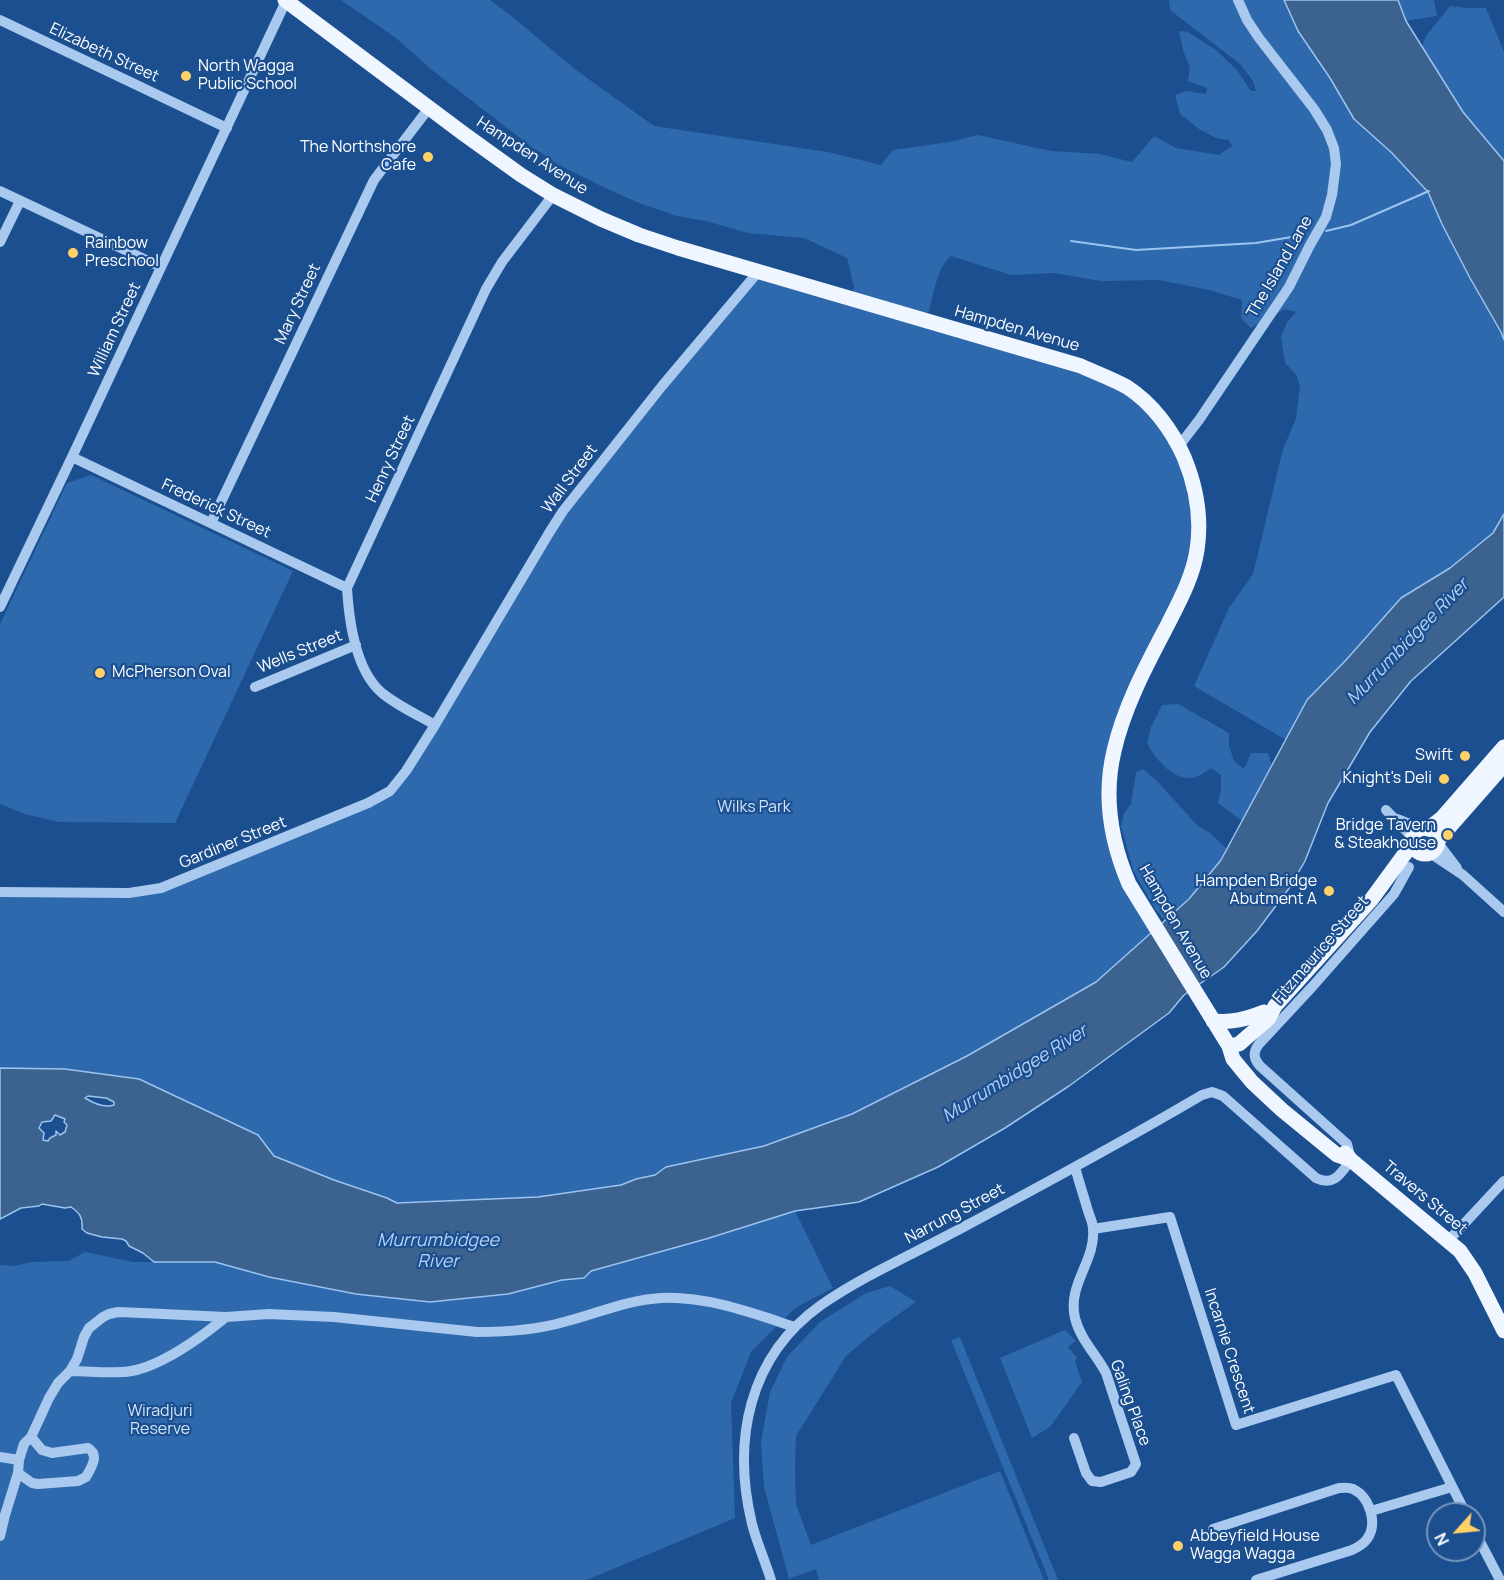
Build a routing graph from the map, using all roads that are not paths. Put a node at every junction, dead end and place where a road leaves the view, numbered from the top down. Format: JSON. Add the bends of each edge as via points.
{"nodes":[{"id":1,"x":1238,"y":0,"type":"edge"},
{"id":2,"x":286,"y":1,"type":"edge"},
{"id":3,"x":0,"y":20,"type":"edge"},
{"id":4,"x":429,"y":108,"type":"junction"},
{"id":5,"x":227,"y":128,"type":"junction"},
{"id":6,"x":0,"y":191,"type":"edge"},
{"id":7,"x":553,"y":195,"type":"junction"},
{"id":8,"x":20,"y":201,"type":"junction"},
{"id":9,"x":0,"y":242,"type":"edge"},
{"id":10,"x":161,"y":267,"type":"junction"},
{"id":11,"x":758,"y":272,"type":"junction"},
{"id":12,"x":1179,"y":446,"type":"junction"},
{"id":13,"x":72,"y":458,"type":"junction"},
{"id":14,"x":211,"y":523,"type":"junction"},
{"id":15,"x":347,"y":588,"type":"junction"},
{"id":16,"x":0,"y":607,"type":"edge"},
{"id":17,"x":356,"y":645,"type":"junction"},
{"id":18,"x":255,"y":687,"type":"dead end"},
{"id":19,"x":435,"y":725,"type":"junction"},
{"id":20,"x":1504,"y":747,"type":"edge"},
{"id":21,"x":1504,"y":765,"type":"edge"},
{"id":22,"x":1388,"y":813,"type":"dead end"},
{"id":23,"x":1425,"y":841,"type":"junction"},
{"id":24,"x":1409,"y":867,"type":"junction"},
{"id":25,"x":0,"y":892,"type":"edge"},
{"id":26,"x":1371,"y":900,"type":"junction"},
{"id":27,"x":1504,"y":912,"type":"edge"},
{"id":28,"x":1269,"y":1009,"type":"junction"},
{"id":29,"x":1210,"y":1017,"type":"junction"},
{"id":30,"x":1229,"y":1046,"type":"junction"},
{"id":31,"x":1254,"y":1053,"type":"joint"},
{"id":32,"x":1352,"y":1161,"type":"junction"},
{"id":33,"x":1075,"y":1167,"type":"junction"},
{"id":34,"x":1504,"y":1181,"type":"edge"},
{"id":35,"x":1093,"y":1229,"type":"junction"},
{"id":36,"x":1448,"y":1241,"type":"junction"},
{"id":37,"x":226,"y":1317,"type":"junction"},
{"id":38,"x":795,"y":1327,"type":"junction"},
{"id":39,"x":1504,"y":1331,"type":"edge"},
{"id":40,"x":70,"y":1371,"type":"junction"},
{"id":41,"x":31,"y":1437,"type":"junction"},
{"id":42,"x":1074,"y":1438,"type":"dead end"},
{"id":43,"x":0,"y":1457,"type":"edge"},
{"id":44,"x":19,"y":1460,"type":"junction"},
{"id":45,"x":18,"y":1473,"type":"junction"},
{"id":46,"x":1452,"y":1487,"type":"junction"},
{"id":47,"x":1460,"y":1502,"type":"edge"},
{"id":48,"x":1371,"y":1511,"type":"junction"},
{"id":49,"x":1213,"y":1529,"type":"dead end"},
{"id":50,"x":0,"y":1536,"type":"edge"},
{"id":51,"x":1486,"y":1553,"type":"edge"},
{"id":52,"x":771,"y":1580,"type":"edge"},
{"id":53,"x":1256,"y":1580,"type":"edge"},
{"id":54,"x":1500,"y":1580,"type":"edge"}],
"edges":[{"from":1,"to":12,"type":"street","name":"The Island Lane","via":[[1259,38],[1327,130],[1336,164],[1332,195],[1326,217],[1289,287]]},
{"from":2,"to":4,"type":"main road","name":"Hampden Avenue"},
{"from":2,"to":5,"type":"street","name":"William Street"},
{"from":3,"to":5,"type":"street","name":"Elizabeth Street"},
{"from":4,"to":7,"type":"main road","name":"Hampden Avenue"},
{"from":4,"to":14,"type":"street","name":"Mary Street","via":[[374,180]]},
{"from":5,"to":10,"type":"street","name":"William Street"},
{"from":6,"to":8,"type":"street"},
{"from":7,"to":11,"type":"main road","name":"Hampden Avenue","via":[[639,236]]},
{"from":7,"to":15,"type":"street","name":"Henry Street","via":[[486,289]]},
{"from":8,"to":9,"type":"street"},
{"from":8,"to":10,"type":"street"},
{"from":10,"to":13,"type":"street","name":"William Street"},
{"from":11,"to":12,"type":"main road","name":"Hampden Avenue","via":[[1071,363],[1128,388],[1166,424]]},
{"from":11,"to":19,"type":"street","name":"Wall Street","via":[[563,511]]},
{"from":12,"to":29,"type":"main road","name":"Hampden Avenue","via":[[1197,498],[1197,551],[1181,597],[1134,689],[1113,753],[1109,786],[1111,823],[1129,884]]},
{"from":13,"to":14,"type":"street","name":"Frederick Street"},
{"from":13,"to":16,"type":"street","name":"William Street"},
{"from":14,"to":15,"type":"street","name":"Frederick Street"},
{"from":15,"to":17,"type":"street"},
{"from":17,"to":18,"type":"street","name":"Wells Street"},
{"from":17,"to":19,"type":"street","via":[[364,667],[383,694]]},
{"from":19,"to":25,"type":"street","name":"Gardiner Street","via":[[398,782],[379,798],[161,888],[129,893]]},
{"from":20,"to":23,"type":"main road","name":"Fitzmaurice Street"},
{"from":21,"to":23,"type":"main road","name":"Fitzmaurice Street"},
{"from":22,"to":23,"type":"street"},
{"from":23,"to":24,"type":"main road","name":"Fitzmaurice Street"},
{"from":23,"to":26,"type":"main road","name":"Fitzmaurice Street"},
{"from":23,"to":27,"type":"street"},
{"from":24,"to":26,"type":"main road","name":"Fitzmaurice Street"},
{"from":24,"to":31,"type":"street","name":"Fitzmaurice Street","via":[[1394,894]]},
{"from":26,"to":28,"type":"main road","name":"Fitzmaurice Street"},
{"from":28,"to":29,"type":"main road","via":[[1227,1023]]},
{"from":28,"to":30,"type":"main road","name":"Fitzmaurice Street","via":[[1269,1018],[1239,1044]]},
{"from":29,"to":30,"type":"main road","name":"Travers Street"},
{"from":30,"to":32,"type":"main road","name":"Travers Street","via":[[1233,1059],[1252,1082],[1337,1155]]},
{"from":31,"to":32,"type":"street","name":"Travers Street","via":[[1260,1066],[1347,1144]]},
{"from":32,"to":33,"type":"street","name":"Narrung Street","via":[[1331,1181],[1320,1180],[1223,1096],[1210,1092]]},
{"from":32,"to":36,"type":"main road","name":"Travers Street"},
{"from":33,"to":35,"type":"street"},
{"from":33,"to":38,"type":"street","name":"Narrung Street","via":[[842,1292]]},
{"from":34,"to":36,"type":"street"},
{"from":35,"to":42,"type":"street","name":"Galing Place","via":[[1089,1258],[1075,1288],[1074,1315],[1085,1342],[1106,1373],[1136,1464],[1131,1472],[1092,1481]]},
{"from":35,"to":46,"type":"street","name":"Incarnie Crescent","via":[[1170,1217],[1236,1425],[1396,1375]]},
{"from":36,"to":39,"type":"main road","name":"Travers Street","via":[[1460,1251],[1474,1273]]},
{"from":37,"to":38,"type":"street","via":[[334,1317],[498,1332],[544,1327],[622,1305],[677,1298],[737,1309]]},
{"from":37,"to":40,"type":"street","via":[[171,1355],[139,1370]]},
{"from":37,"to":40,"type":"street","via":[[109,1314],[89,1328]]},
{"from":38,"to":52,"type":"street","name":"Narrung Street","via":[[761,1377],[748,1413],[743,1449],[753,1525]]},
{"from":40,"to":41,"type":"street","via":[[49,1398]]},
{"from":41,"to":44,"type":"street"},
{"from":41,"to":45,"type":"street","via":[[42,1450],[52,1453],[88,1448],[94,1454],[93,1460],[86,1477],[78,1481],[38,1484]]},
{"from":43,"to":44,"type":"street"},
{"from":44,"to":45,"type":"street"},
{"from":45,"to":50,"type":"street"},
{"from":46,"to":47,"type":"street","name":"Incarnie Crescent"},
{"from":46,"to":48,"type":"street"},
{"from":48,"to":49,"type":"street","via":[[1353,1489],[1339,1488]]},
{"from":48,"to":53,"type":"street","via":[[1370,1534],[1361,1546]]},
{"from":51,"to":54,"type":"street"}]}
